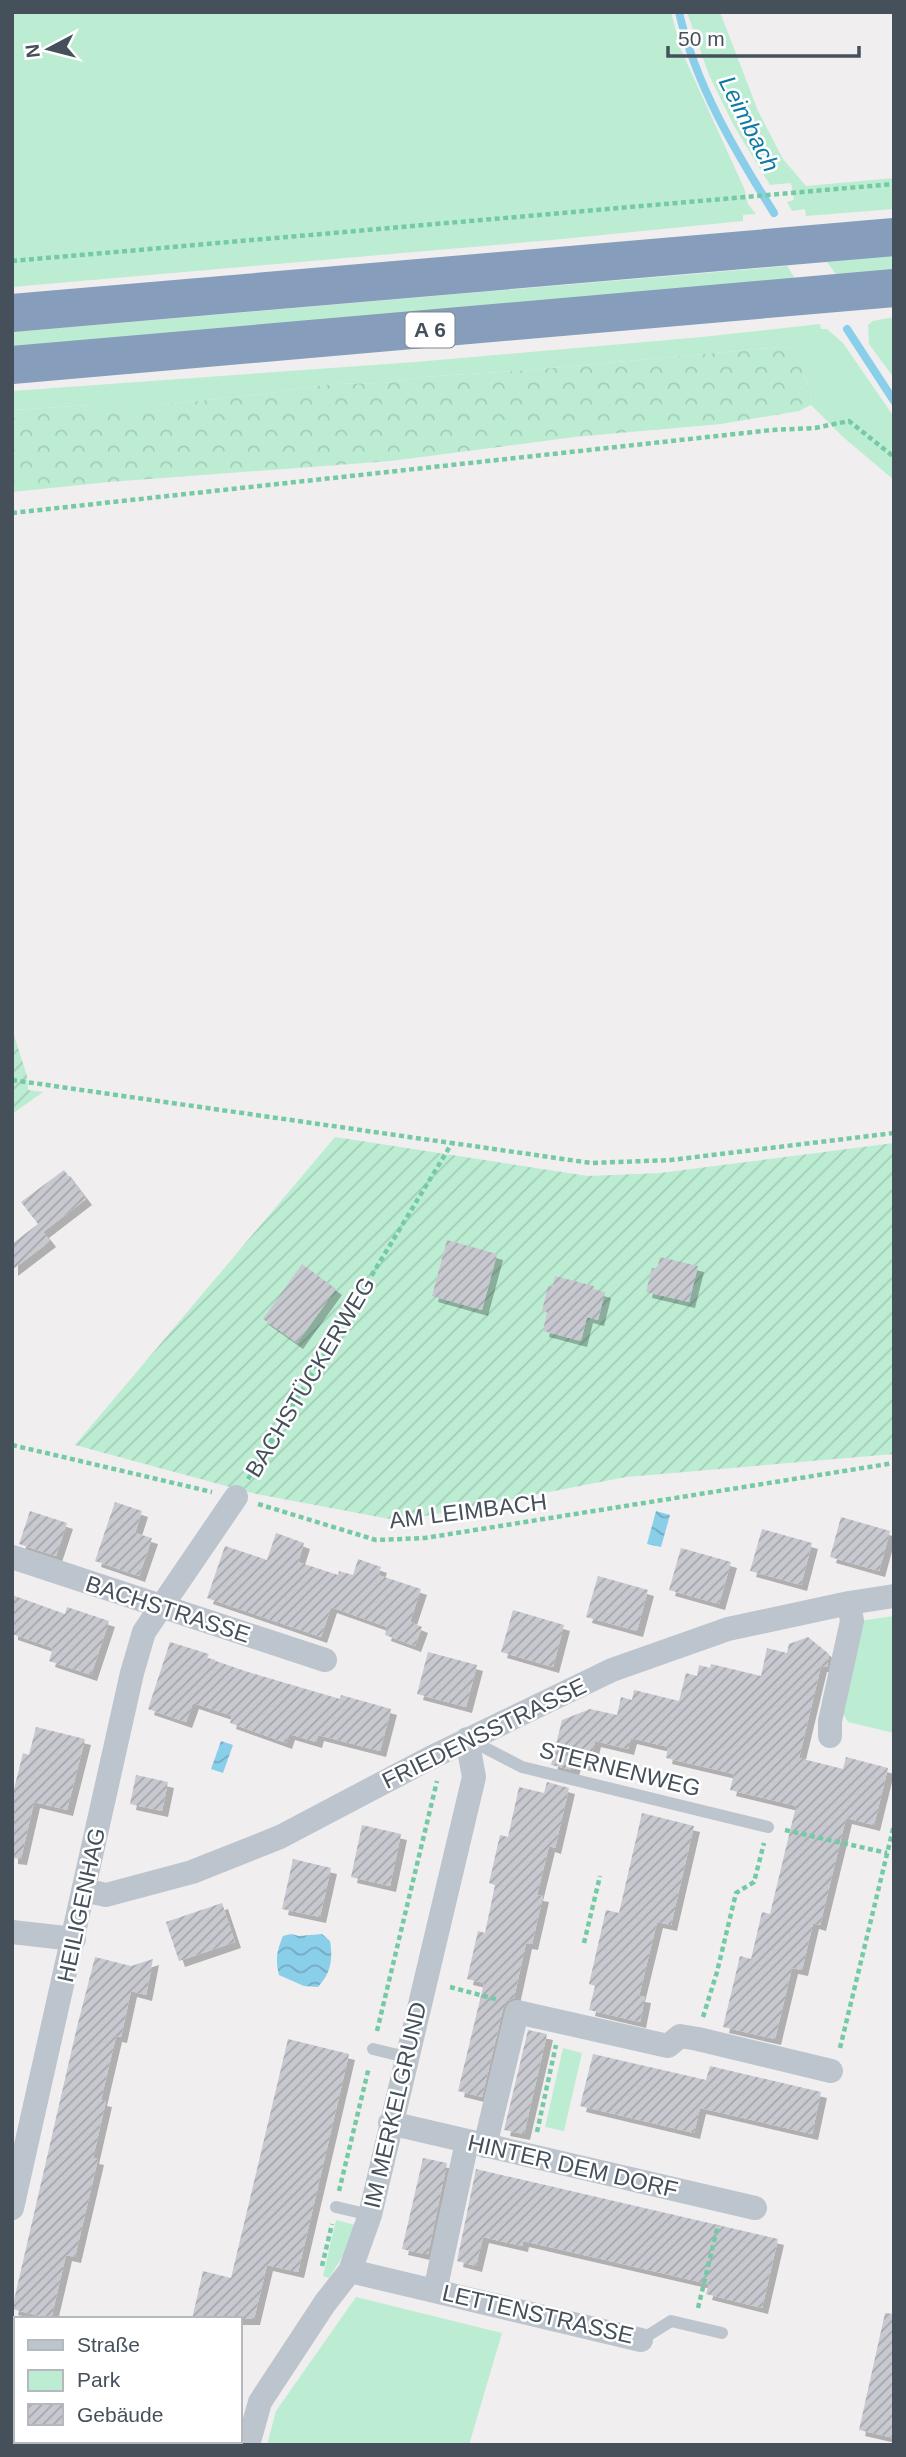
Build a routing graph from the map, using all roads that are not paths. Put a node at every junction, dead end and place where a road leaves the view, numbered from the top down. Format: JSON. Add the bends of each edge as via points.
{"nodes":[{"id":1,"x":894,"y":237,"type":"edge"},
{"id":2,"x":894,"y":288,"type":"edge"},
{"id":3,"x":12,"y":313,"type":"edge"},
{"id":4,"x":12,"y":365,"type":"edge"},
{"id":5,"x":236,"y":1497,"type":"road end"},
{"id":6,"x":12,"y":1557,"type":"edge"},
{"id":7,"x":894,"y":1596,"type":"edge"},
{"id":8,"x":849,"y":1603,"type":"junction"},
{"id":9,"x":160,"y":1606,"type":"junction"},
{"id":10,"x":325,"y":1660,"type":"dead end"},
{"id":11,"x":830,"y":1736,"type":"dead end"},
{"id":12,"x":467,"y":1739,"type":"junction"},
{"id":13,"x":768,"y":1827,"type":"road end"},
{"id":14,"x":84,"y":1890,"type":"junction"},
{"id":15,"x":12,"y":1932,"type":"edge"},
{"id":16,"x":74,"y":1939,"type":"junction"},
{"id":17,"x":373,"y":2049,"type":"dead end"},
{"id":18,"x":406,"y":2057,"type":"junction"},
{"id":19,"x":831,"y":2071,"type":"road end"},
{"id":20,"x":390,"y":2123,"type":"junction"},
{"id":21,"x":476,"y":2144,"type":"junction"},
{"id":22,"x":336,"y":2207,"type":"dead end"},
{"id":23,"x":12,"y":2208,"type":"edge"},
{"id":24,"x":755,"y":2208,"type":"dead end"},
{"id":25,"x":370,"y":2215,"type":"junction"},
{"id":26,"x":350,"y":2271,"type":"junction"},
{"id":27,"x":435,"y":2291,"type":"junction"},
{"id":28,"x":722,"y":2333,"type":"dead end"},
{"id":29,"x":641,"y":2340,"type":"joint"},
{"id":30,"x":248,"y":2445,"type":"edge"}],
"edges":[{"from":1,"to":3,"type":"highway","number":"A 6"},
{"from":2,"to":4,"type":"highway","number":"A 6"},
{"from":5,"to":9,"type":"street","name":"BACHSTÜCKERWEG"},
{"from":6,"to":9,"type":"street","name":"BACHSTRASSE"},
{"from":7,"to":8,"type":"street","name":"FRIEDENSSTRASSE"},
{"from":8,"to":11,"type":"street","via":[[852,1621]]},
{"from":8,"to":12,"type":"street","name":"FRIEDENSSTRASSE","via":[[728,1629],[612,1670]]},
{"from":9,"to":10,"type":"street","name":"BACHSTRASSE"},
{"from":9,"to":14,"type":"street","name":"HEILIGENHAG","via":[[144,1632],[132,1672]]},
{"from":12,"to":13,"type":"lane","name":"STERNENWEG","via":[[522,1767]]},
{"from":12,"to":14,"type":"street","name":"FRIEDENSSTRASSE","via":[[280,1837],[192,1872],[106,1895]]},
{"from":12,"to":18,"type":"street","name":"IM MERKELGRUND","via":[[474,1777]]},
{"from":14,"to":16,"type":"street","name":"HEILIGENHAG"},
{"from":15,"to":16,"type":"street"},
{"from":16,"to":23,"type":"street","name":"HEILIGENHAG"},
{"from":17,"to":18,"type":"lane"},
{"from":18,"to":20,"type":"street","name":"IM MERKELGRUND"},
{"from":19,"to":21,"type":"street","via":[[698,2039],[680,2036],[668,2046],[517,2012]]},
{"from":20,"to":21,"type":"street","name":"HINTER DEM DORF"},
{"from":20,"to":25,"type":"street","name":"IM MERKELGRUND"},
{"from":21,"to":24,"type":"street","name":"HINTER DEM DORF"},
{"from":21,"to":27,"type":"street"},
{"from":22,"to":25,"type":"lane"},
{"from":25,"to":26,"type":"street","name":"IM MERKELGRUND"},
{"from":26,"to":27,"type":"street","name":"LETTENSTRASSE"},
{"from":26,"to":30,"type":"street","name":"IM MERKELGRUND","via":[[260,2402]]},
{"from":27,"to":29,"type":"street","name":"LETTENSTRASSE"},
{"from":28,"to":29,"type":"lane","name":"LETTENSTRASSE","via":[[671,2320]]}]}
